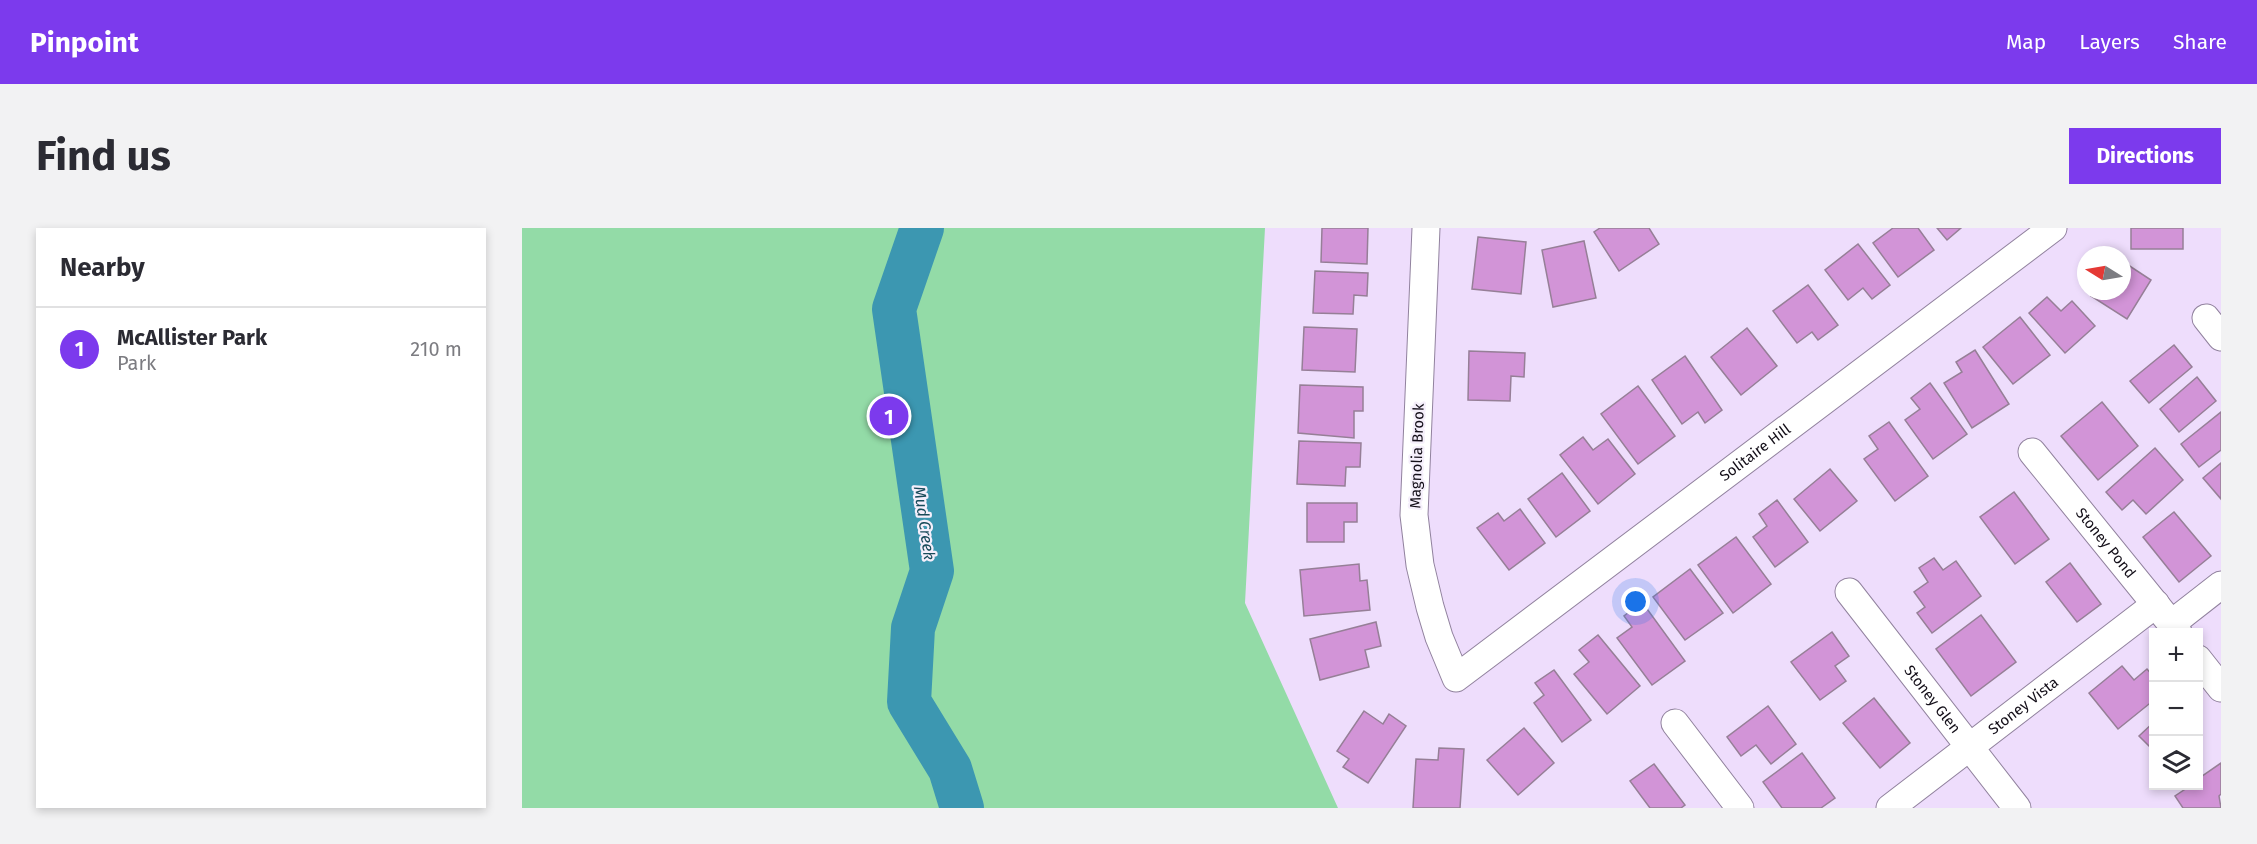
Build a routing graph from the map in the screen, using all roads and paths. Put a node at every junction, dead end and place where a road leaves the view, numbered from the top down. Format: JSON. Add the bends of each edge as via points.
{"nodes":[{"id":1,"x":1426,"y":228,"type":"edge"},
{"id":2,"x":2053,"y":228,"type":"edge"},
{"id":3,"x":2032,"y":452,"type":"dead end"},
{"id":4,"x":2221,"y":585,"type":"edge"},
{"id":5,"x":1849,"y":592,"type":"dead end"},
{"id":6,"x":2168,"y":620,"type":"edge"},
{"id":7,"x":2203,"y":664,"type":"edge"},
{"id":8,"x":1456,"y":678,"type":"joint"},
{"id":9,"x":2221,"y":688,"type":"edge"},
{"id":10,"x":1675,"y":723,"type":"dead end"},
{"id":11,"x":1969,"y":748,"type":"junction"},
{"id":12,"x":1740,"y":808,"type":"edge"},
{"id":13,"x":1890,"y":808,"type":"edge"},
{"id":14,"x":2017,"y":808,"type":"edge"}],
"edges":[{"from":1,"to":8,"type":"street","name":"Magnolia Brook","via":[[1414,515],[1430,607]]},
{"from":2,"to":8,"type":"street","name":"Solitaire Hill"},
{"from":3,"to":6,"type":"street","name":"Stoney Pond"},
{"from":4,"to":6,"type":"street","name":"Stoney Vista"},
{"from":5,"to":11,"type":"street","name":"Stoney Glen"},
{"from":6,"to":11,"type":"street","name":"Stoney Vista"},
{"from":7,"to":9,"type":"street"},
{"from":10,"to":12,"type":"street"},
{"from":11,"to":13,"type":"street","name":"Stoney Vista"},
{"from":11,"to":14,"type":"street","name":"Stoney Glen"}]}
